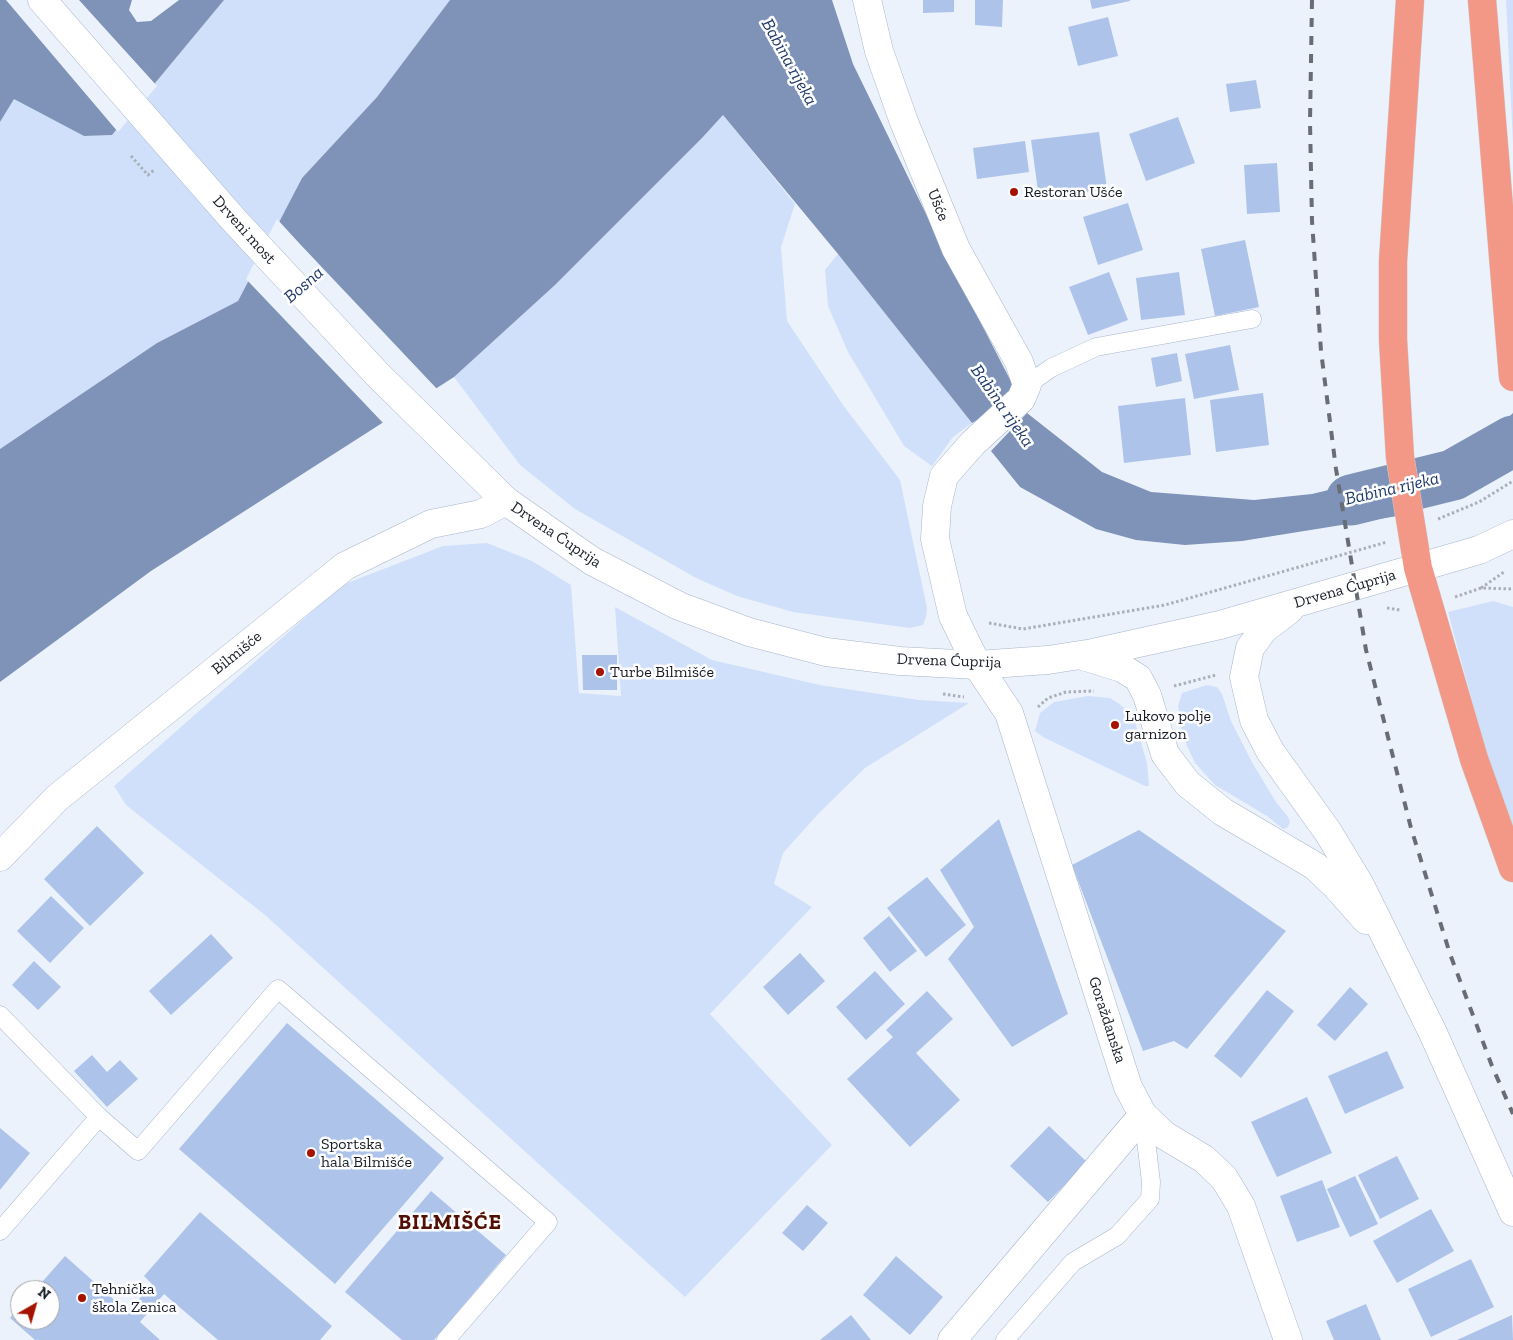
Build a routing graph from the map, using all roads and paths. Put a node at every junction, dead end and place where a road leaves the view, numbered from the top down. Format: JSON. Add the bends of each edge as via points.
{"nodes":[{"id":1,"x":42,"y":0,"type":"edge"},
{"id":2,"x":867,"y":0,"type":"edge"},
{"id":3,"x":1410,"y":0,"type":"edge"},
{"id":4,"x":1482,"y":0,"type":"edge"},
{"id":5,"x":131,"y":156,"type":"dead end"},
{"id":6,"x":160,"y":164,"type":"dead end"},
{"id":7,"x":1252,"y":319,"type":"dead end"},
{"id":8,"x":1513,"y":377,"type":"edge"},
{"id":9,"x":1024,"y":392,"type":"junction"},
{"id":10,"x":455,"y":452,"type":"joint"},
{"id":11,"x":1513,"y":481,"type":"edge"},
{"id":12,"x":506,"y":501,"type":"junction"},
{"id":13,"x":1412,"y":529,"type":"junction"},
{"id":14,"x":1513,"y":534,"type":"edge"},
{"id":15,"x":1418,"y":568,"type":"junction"},
{"id":16,"x":1505,"y":571,"type":"dead end"},
{"id":17,"x":1481,"y":588,"type":"junction"},
{"id":18,"x":1513,"y":589,"type":"edge"},
{"id":19,"x":1299,"y":603,"type":"junction"},
{"id":20,"x":1431,"y":606,"type":"junction"},
{"id":21,"x":953,"y":616,"type":"junction"},
{"id":22,"x":1081,"y":655,"type":"junction"},
{"id":23,"x":977,"y":665,"type":"junction"},
{"id":24,"x":0,"y":857,"type":"edge"},
{"id":25,"x":1513,"y":868,"type":"edge"},
{"id":26,"x":1393,"y":951,"type":"junction"},
{"id":27,"x":0,"y":1014,"type":"edge"},
{"id":28,"x":1142,"y":1115,"type":"junction"},
{"id":29,"x":99,"y":1117,"type":"junction"},
{"id":30,"x":1513,"y":1212,"type":"edge"},
{"id":31,"x":0,"y":1231,"type":"edge"},
{"id":32,"x":446,"y":1340,"type":"edge"},
{"id":33,"x":952,"y":1340,"type":"edge"},
{"id":34,"x":1005,"y":1340,"type":"edge"},
{"id":35,"x":1288,"y":1340,"type":"edge"}],
"edges":[{"from":1,"to":10,"type":"street","name":"Drveni most","via":[[240,226],[377,374]]},
{"from":2,"to":9,"type":"street","name":"Ušće","via":[[882,60],[904,122],[956,249],[1019,362]]},
{"from":3,"to":13,"type":"highway","via":[[1394,261],[1393,340],[1400,456]]},
{"from":4,"to":8,"type":"highway"},
{"from":5,"to":6,"type":"path","via":[[148,175]]},
{"from":7,"to":9,"type":"lane","via":[[1096,347],[1051,368]]},
{"from":9,"to":21,"type":"street","name":"Goraždanska","via":[[944,476],[937,506],[935,538]]},
{"from":10,"to":12,"type":"street","name":"Drvena Ćuprija"},
{"from":11,"to":13,"type":"path","via":[[1479,502]]},
{"from":12,"to":23,"type":"street","name":"Drvena Ćuprija","via":[[592,561],[679,606],[750,632],[826,652],[900,661]]},
{"from":12,"to":24,"type":"street","name":"Bilmišće","via":[[481,514],[431,524],[345,566],[58,798]]},
{"from":13,"to":15,"type":"highway"},
{"from":13,"to":21,"type":"path","via":[[1390,541],[1165,605],[1023,629]]},
{"from":14,"to":15,"type":"street","name":"Drvena Ćuprija","via":[[1478,550]]},
{"from":15,"to":19,"type":"street","name":"Drvena Ćuprija"},
{"from":15,"to":20,"type":"highway"},
{"from":16,"to":17,"type":"path"},
{"from":17,"to":18,"type":"path"},
{"from":17,"to":20,"type":"path"},
{"from":19,"to":22,"type":"street","name":"Drvena Ćuprija"},
{"from":19,"to":26,"type":"street","via":[[1276,618],[1250,648],[1244,671],[1246,693],[1254,720],[1270,751],[1344,857]]},
{"from":20,"to":25,"type":"highway","via":[[1474,759]]},
{"from":21,"to":23,"type":"street","name":"Goraždanska"},
{"from":22,"to":23,"type":"street","name":"Drvena Ćuprija"},
{"from":22,"to":26,"type":"street","via":[[1122,668],[1138,678],[1147,695],[1165,754],[1188,784],[1223,812],[1314,866]]},
{"from":23,"to":28,"type":"street","name":"Goraždanska","via":[[1009,713],[1128,1087]]},
{"from":26,"to":30,"type":"street"},
{"from":27,"to":29,"type":"lane"},
{"from":28,"to":33,"type":"street"},
{"from":28,"to":34,"type":"lane","via":[[1151,1182],[1150,1199],[1117,1236],[1073,1262]]},
{"from":28,"to":35,"type":"street","name":"Goraždanska","via":[[1164,1135],[1204,1159],[1224,1178],[1241,1206]]},
{"from":29,"to":31,"type":"lane"},
{"from":29,"to":32,"type":"lane","via":[[138,1151],[278,989],[548,1222]]}]}
